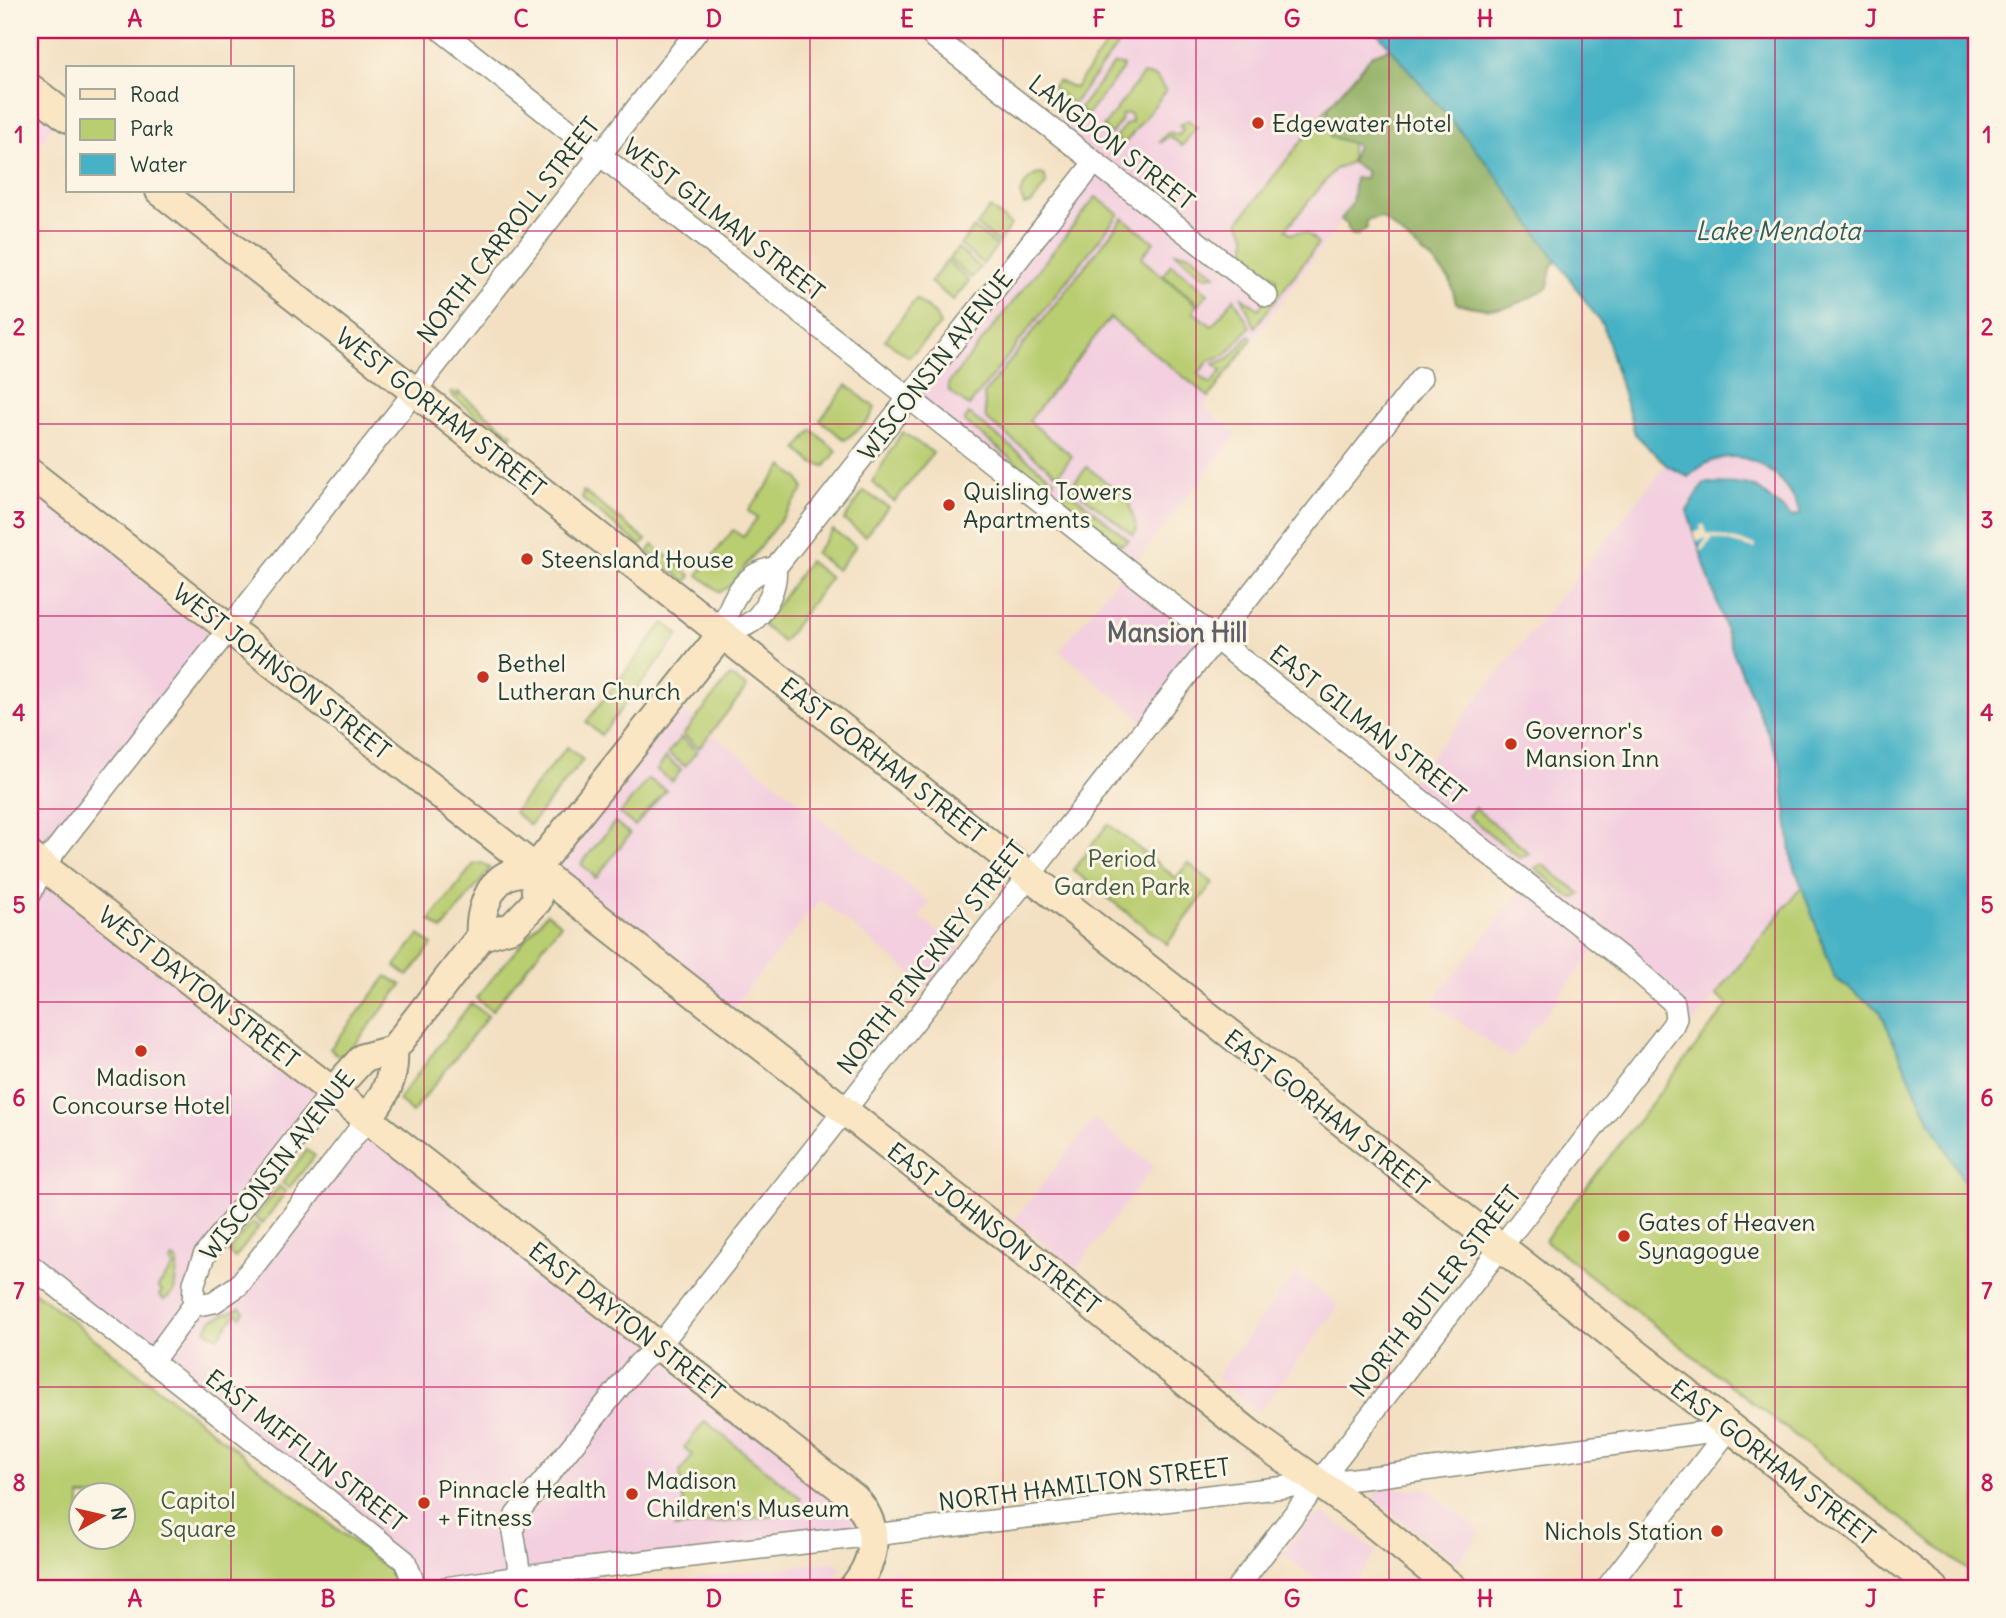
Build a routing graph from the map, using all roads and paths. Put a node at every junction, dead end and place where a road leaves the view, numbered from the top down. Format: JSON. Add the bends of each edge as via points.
{"nodes":[{"id":1,"x":441,"y":30,"type":"edge"},
{"id":2,"x":698,"y":30,"type":"edge"},
{"id":3,"x":925,"y":30,"type":"edge"},
{"id":4,"x":30,"y":88,"type":"edge"},
{"id":5,"x":66,"y":116,"type":"edge"},
{"id":6,"x":600,"y":155,"type":"junction"},
{"id":7,"x":1094,"y":163,"type":"junction"},
{"id":8,"x":161,"y":192,"type":"edge"},
{"id":9,"x":1267,"y":296,"type":"dead end"},
{"id":10,"x":1421,"y":378,"type":"dead end"},
{"id":11,"x":415,"y":391,"type":"junction"},
{"id":12,"x":910,"y":397,"type":"junction"},
{"id":13,"x":30,"y":473,"type":"edge"},
{"id":14,"x":775,"y":568,"type":"junction"},
{"id":15,"x":229,"y":629,"type":"junction"},
{"id":16,"x":722,"y":634,"type":"junction"},
{"id":17,"x":1216,"y":638,"type":"junction"},
{"id":18,"x":37,"y":861,"type":"edge"},
{"id":19,"x":534,"y":870,"type":"junction"},
{"id":20,"x":1029,"y":876,"type":"junction"},
{"id":21,"x":30,"y":895,"type":"edge"},
{"id":22,"x":481,"y":936,"type":"junction"},
{"id":23,"x":1672,"y":1025,"type":"joint"},
{"id":24,"x":393,"y":1050,"type":"junction"},
{"id":25,"x":332,"y":1092,"type":"junction"},
{"id":26,"x":844,"y":1111,"type":"junction"},
{"id":27,"x":368,"y":1118,"type":"junction"},
{"id":28,"x":1501,"y":1248,"type":"junction"},
{"id":29,"x":30,"y":1265,"type":"edge"},
{"id":30,"x":193,"y":1306,"type":"junction"},
{"id":31,"x":659,"y":1346,"type":"junction"},
{"id":32,"x":152,"y":1362,"type":"junction"},
{"id":33,"x":1729,"y":1429,"type":"junction"},
{"id":34,"x":1321,"y":1482,"type":"junction"},
{"id":35,"x":873,"y":1535,"type":"junction"},
{"id":36,"x":521,"y":1583,"type":"edge"},
{"id":37,"x":1928,"y":1587,"type":"edge"},
{"id":38,"x":416,"y":1588,"type":"edge"},
{"id":39,"x":444,"y":1588,"type":"edge"},
{"id":40,"x":853,"y":1588,"type":"edge"},
{"id":41,"x":1237,"y":1588,"type":"edge"},
{"id":42,"x":1452,"y":1588,"type":"edge"},
{"id":43,"x":1607,"y":1588,"type":"edge"}],
"edges":[{"from":1,"to":6,"type":"street","name":"WEST GILMAN STREET"},
{"from":2,"to":6,"type":"street","name":"NORTH CARROLL STREET"},
{"from":3,"to":7,"type":"street","name":"LANGDON STREET"},
{"from":4,"to":5,"type":"main road"},
{"from":6,"to":11,"type":"street","name":"NORTH CARROLL STREET"},
{"from":6,"to":12,"type":"street","name":"WEST GILMAN STREET"},
{"from":7,"to":9,"type":"street","name":"LANGDON STREET"},
{"from":7,"to":12,"type":"street","name":"WISCONSIN AVENUE"},
{"from":8,"to":11,"type":"main road","name":"WEST GORHAM STREET"},
{"from":10,"to":17,"type":"street","name":"NORTH PINCKNEY STREET"},
{"from":11,"to":15,"type":"street","name":"NORTH CARROLL STREET"},
{"from":11,"to":16,"type":"main road","name":"WEST GORHAM STREET"},
{"from":12,"to":14,"type":"street","name":"WISCONSIN AVENUE"},
{"from":12,"to":17,"type":"street","name":"EAST GILMAN STREET"},
{"from":13,"to":15,"type":"main road","name":"WEST JOHNSON STREET"},
{"from":14,"to":16,"type":"street","name":"WISCONSIN AVENUE","via":[[757,574],[729,603]]},
{"from":14,"to":16,"type":"street","name":"WISCONSIN AVENUE","via":[[773,588],[753,622]]},
{"from":15,"to":18,"type":"street","name":"NORTH CARROLL STREET"},
{"from":15,"to":19,"type":"main road","name":"WEST JOHNSON STREET"},
{"from":16,"to":19,"type":"main road","name":"WISCONSIN AVENUE"},
{"from":16,"to":20,"type":"main road","name":"EAST GORHAM STREET"},
{"from":17,"to":20,"type":"street","name":"NORTH PINCKNEY STREET"},
{"from":17,"to":23,"type":"street","name":"EAST GILMAN STREET","via":[[1665,992],[1675,1010]]},
{"from":18,"to":21,"type":"street","name":"NORTH CARROLL STREET"},
{"from":18,"to":25,"type":"main road","name":"WEST DAYTON STREET"},
{"from":19,"to":22,"type":"main road","via":[[505,876],[491,893],[481,914]]},
{"from":19,"to":22,"type":"main road","via":[[537,901],[512,927]]},
{"from":19,"to":26,"type":"main road","name":"EAST JOHNSON STREET"},
{"from":20,"to":26,"type":"street","name":"NORTH PINCKNEY STREET"},
{"from":20,"to":28,"type":"main road","name":"EAST GORHAM STREET"},
{"from":22,"to":24,"type":"main road"},
{"from":23,"to":28,"type":"street","name":"NORTH BUTLER STREET"},
{"from":24,"to":25,"type":"main road","name":"WISCONSIN AVENUE","via":[[363,1058]]},
{"from":24,"to":27,"type":"main road","name":"WISCONSIN AVENUE","via":[[391,1083]]},
{"from":25,"to":27,"type":"main road","name":"WEST DAYTON STREET"},
{"from":25,"to":30,"type":"street","name":"WISCONSIN AVENUE","via":[[204,1256],[194,1283]]},
{"from":26,"to":31,"type":"street","name":"NORTH PINCKNEY STREET"},
{"from":26,"to":34,"type":"main road","name":"EAST JOHNSON STREET","via":[[1249,1433]]},
{"from":27,"to":30,"type":"street","name":"WISCONSIN AVENUE","via":[[239,1285],[214,1302]]},
{"from":27,"to":31,"type":"main road","name":"EAST DAYTON STREET"},
{"from":28,"to":33,"type":"main road","name":"EAST GORHAM STREET"},
{"from":28,"to":34,"type":"street","name":"NORTH BUTLER STREET"},
{"from":29,"to":32,"type":"street","name":"EAST MIFFLIN STREET"},
{"from":30,"to":32,"type":"street","name":"WISCONSIN AVENUE"},
{"from":31,"to":35,"type":"main road","name":"EAST DAYTON STREET","via":[[854,1498],[870,1519]]},
{"from":31,"to":36,"type":"street","name":"NORTH PINCKNEY STREET","via":[[638,1364],[516,1515],[512,1526]]},
{"from":32,"to":38,"type":"street","name":"EAST MIFFLIN STREET","via":[[405,1561]]},
{"from":33,"to":34,"type":"street","name":"NORTH HAMILTON STREET"},
{"from":33,"to":37,"type":"main road","name":"EAST GORHAM STREET"},
{"from":33,"to":43,"type":"street"},
{"from":34,"to":35,"type":"street","name":"NORTH HAMILTON STREET"},
{"from":34,"to":41,"type":"street","name":"NORTH BUTLER STREET"},
{"from":34,"to":42,"type":"main road","name":"EAST JOHNSON STREET"},
{"from":35,"to":36,"type":"street","name":"NORTH HAMILTON STREET"},
{"from":35,"to":40,"type":"main road","via":[[871,1561]]},
{"from":36,"to":39,"type":"street","name":"NORTH HAMILTON STREET"}]}
